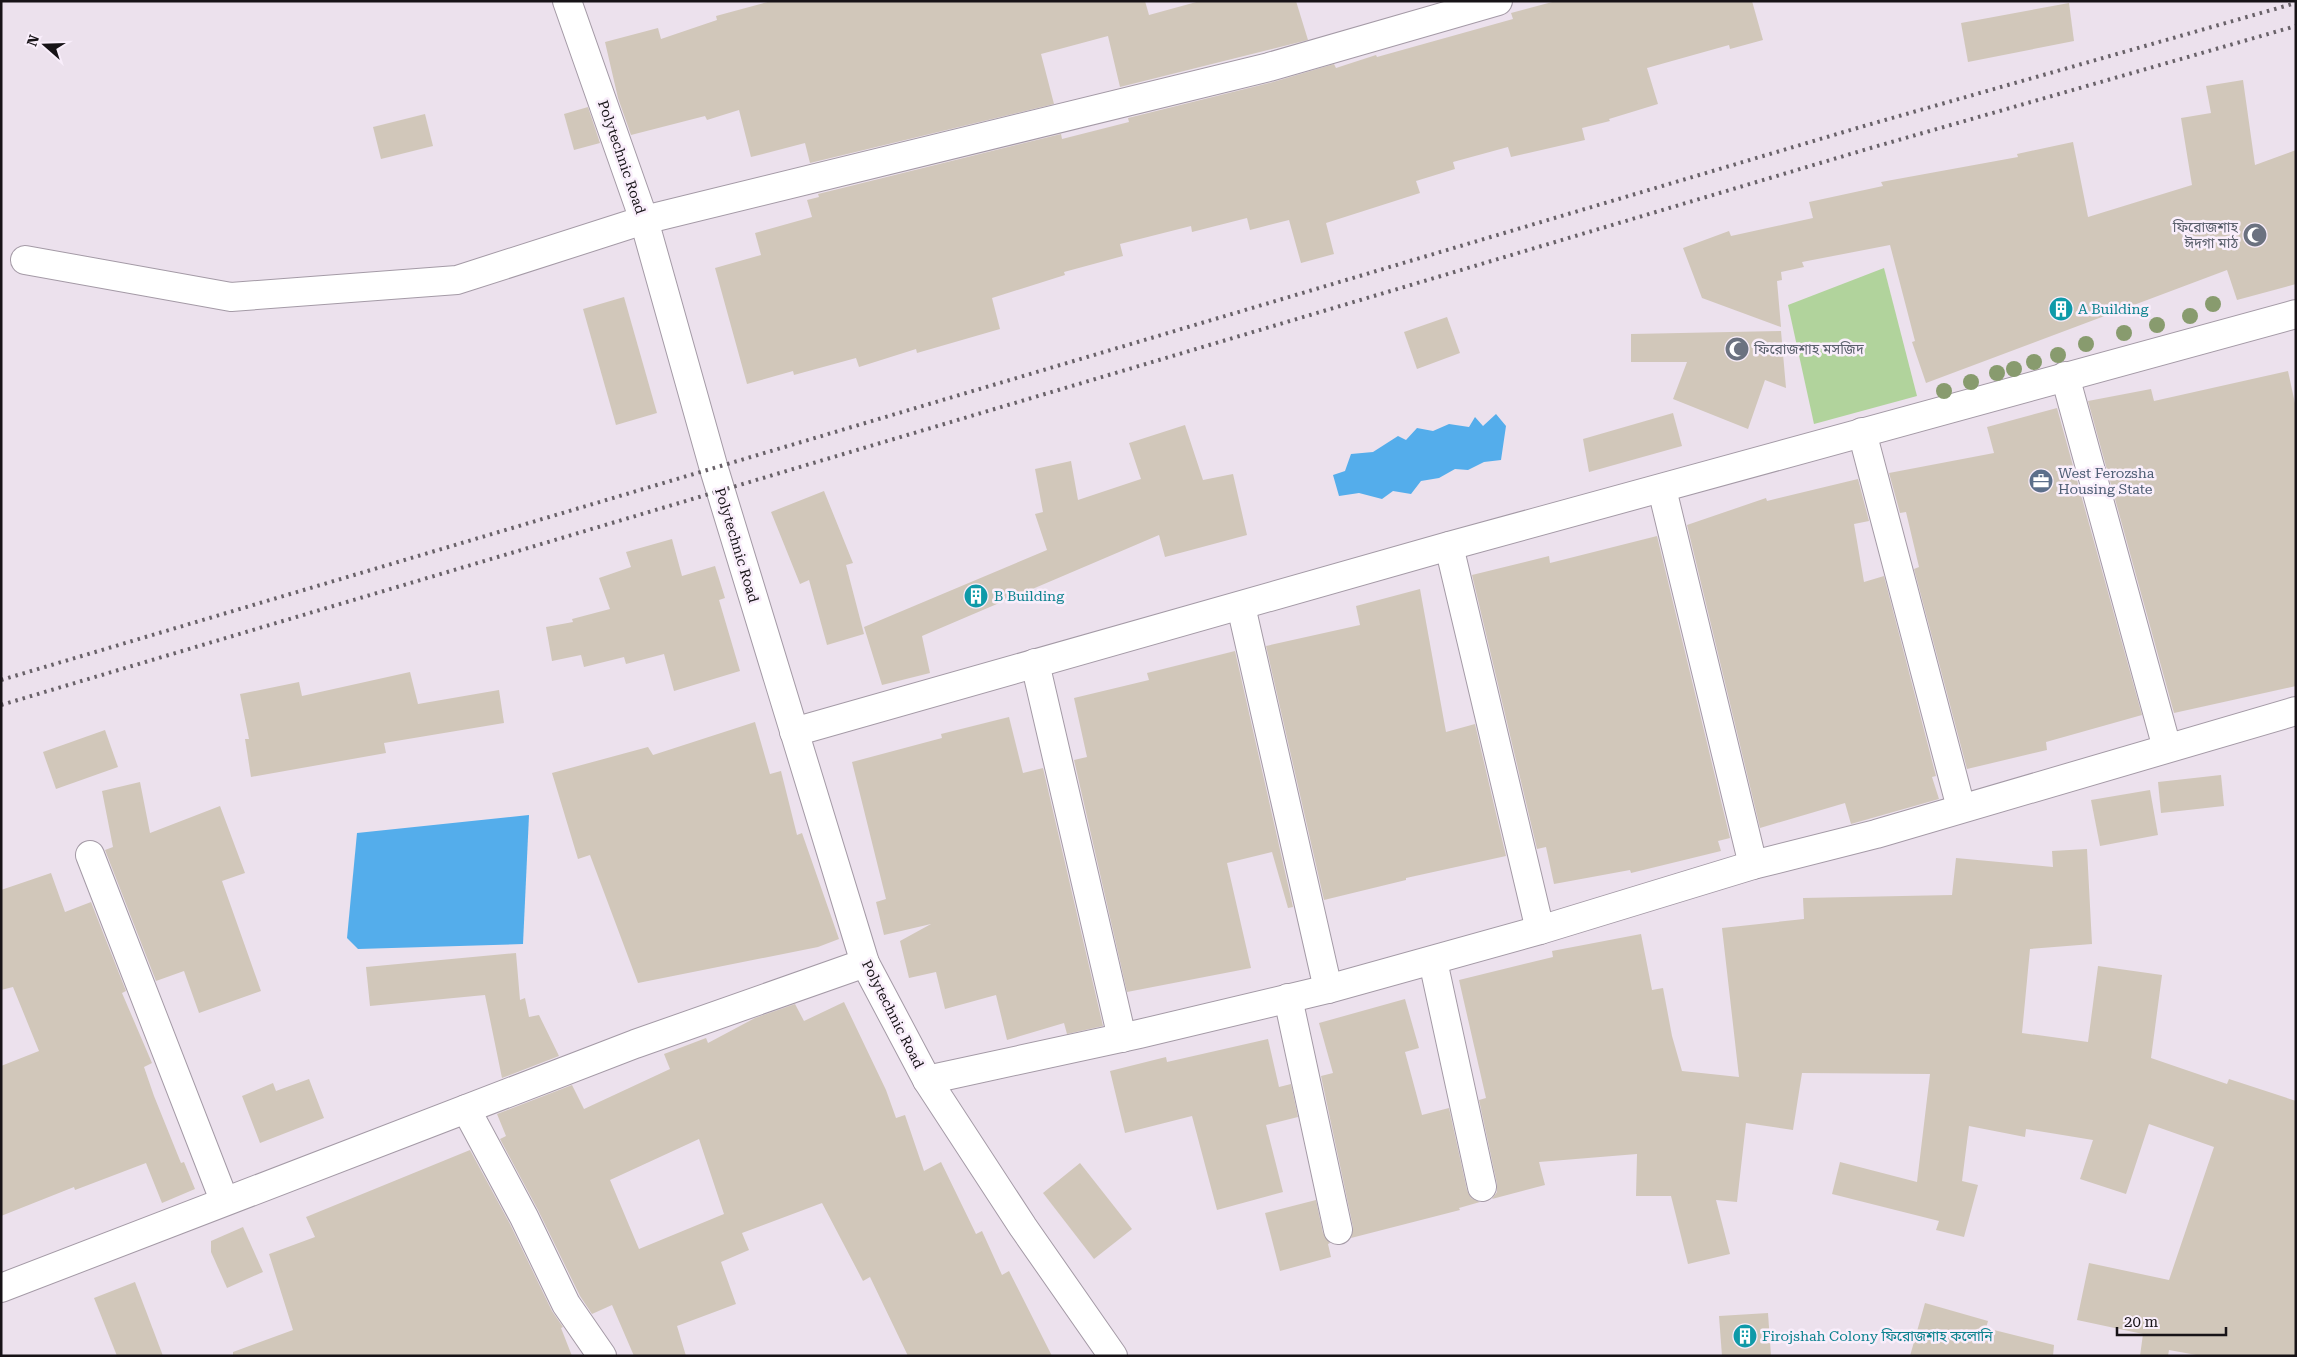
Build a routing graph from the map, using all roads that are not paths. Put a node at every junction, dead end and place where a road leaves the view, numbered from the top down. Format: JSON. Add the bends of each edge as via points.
{"nodes":[{"id":1,"x":568,"y":1,"type":"edge"},
{"id":2,"x":1498,"y":1,"type":"edge"},
{"id":3,"x":644,"y":220,"type":"junction"},
{"id":4,"x":25,"y":260,"type":"dead end"},
{"id":5,"x":2294,"y":322,"type":"edge"},
{"id":6,"x":2065,"y":376,"type":"junction"},
{"id":7,"x":1862,"y":432,"type":"junction"},
{"id":8,"x":1662,"y":489,"type":"junction"},
{"id":9,"x":1448,"y":546,"type":"junction"},
{"id":10,"x":1241,"y":606,"type":"junction"},
{"id":11,"x":1035,"y":663,"type":"junction"},
{"id":12,"x":2296,"y":710,"type":"edge"},
{"id":13,"x":794,"y":732,"type":"junction"},
{"id":14,"x":2167,"y":748,"type":"junction"},
{"id":15,"x":1961,"y":808,"type":"junction"},
{"id":16,"x":90,"y":855,"type":"dead end"},
{"id":17,"x":1753,"y":865,"type":"junction"},
{"id":18,"x":1540,"y":930,"type":"junction"},
{"id":19,"x":1433,"y":961,"type":"junction"},
{"id":20,"x":864,"y":962,"type":"junction"},
{"id":21,"x":1328,"y":989,"type":"junction"},
{"id":22,"x":1288,"y":998,"type":"junction"},
{"id":23,"x":1122,"y":1038,"type":"junction"},
{"id":24,"x":927,"y":1080,"type":"junction"},
{"id":25,"x":466,"y":1109,"type":"junction"},
{"id":26,"x":1482,"y":1187,"type":"dead end"},
{"id":27,"x":224,"y":1200,"type":"junction"},
{"id":28,"x":1338,"y":1230,"type":"dead end"},
{"id":29,"x":1,"y":1288,"type":"edge"},
{"id":30,"x":602,"y":1356,"type":"edge"},
{"id":31,"x":1113,"y":1356,"type":"edge"}],
"edges":[{"from":1,"to":3,"type":"street","name":"Polytechnic Road"},
{"from":2,"to":3,"type":"street","via":[[1259,69]]},
{"from":3,"to":4,"type":"street","via":[[457,280],[231,297]]},
{"from":3,"to":13,"type":"street","name":"Polytechnic Road","via":[[714,469]]},
{"from":5,"to":6,"type":"street"},
{"from":6,"to":7,"type":"street"},
{"from":6,"to":14,"type":"street"},
{"from":7,"to":8,"type":"street"},
{"from":7,"to":15,"type":"street"},
{"from":8,"to":9,"type":"street"},
{"from":8,"to":17,"type":"street"},
{"from":9,"to":10,"type":"street"},
{"from":9,"to":18,"type":"street"},
{"from":10,"to":11,"type":"street"},
{"from":10,"to":21,"type":"street"},
{"from":11,"to":13,"type":"street"},
{"from":11,"to":23,"type":"street"},
{"from":12,"to":14,"type":"street"},
{"from":13,"to":20,"type":"street","name":"Polytechnic Road"},
{"from":14,"to":15,"type":"street"},
{"from":15,"to":17,"type":"street","via":[[1876,834]]},
{"from":16,"to":27,"type":"street"},
{"from":17,"to":18,"type":"street"},
{"from":18,"to":19,"type":"street"},
{"from":19,"to":21,"type":"street"},
{"from":19,"to":26,"type":"street"},
{"from":20,"to":24,"type":"street","name":"Polytechnic Road"},
{"from":20,"to":25,"type":"street"},
{"from":21,"to":22,"type":"street"},
{"from":22,"to":23,"type":"street"},
{"from":22,"to":28,"type":"street"},
{"from":23,"to":24,"type":"street"},
{"from":24,"to":31,"type":"street","name":"Polytechnic Road","via":[[1023,1227]]},
{"from":25,"to":27,"type":"street"},
{"from":25,"to":30,"type":"street","via":[[566,1304]]},
{"from":27,"to":29,"type":"street"}]}
